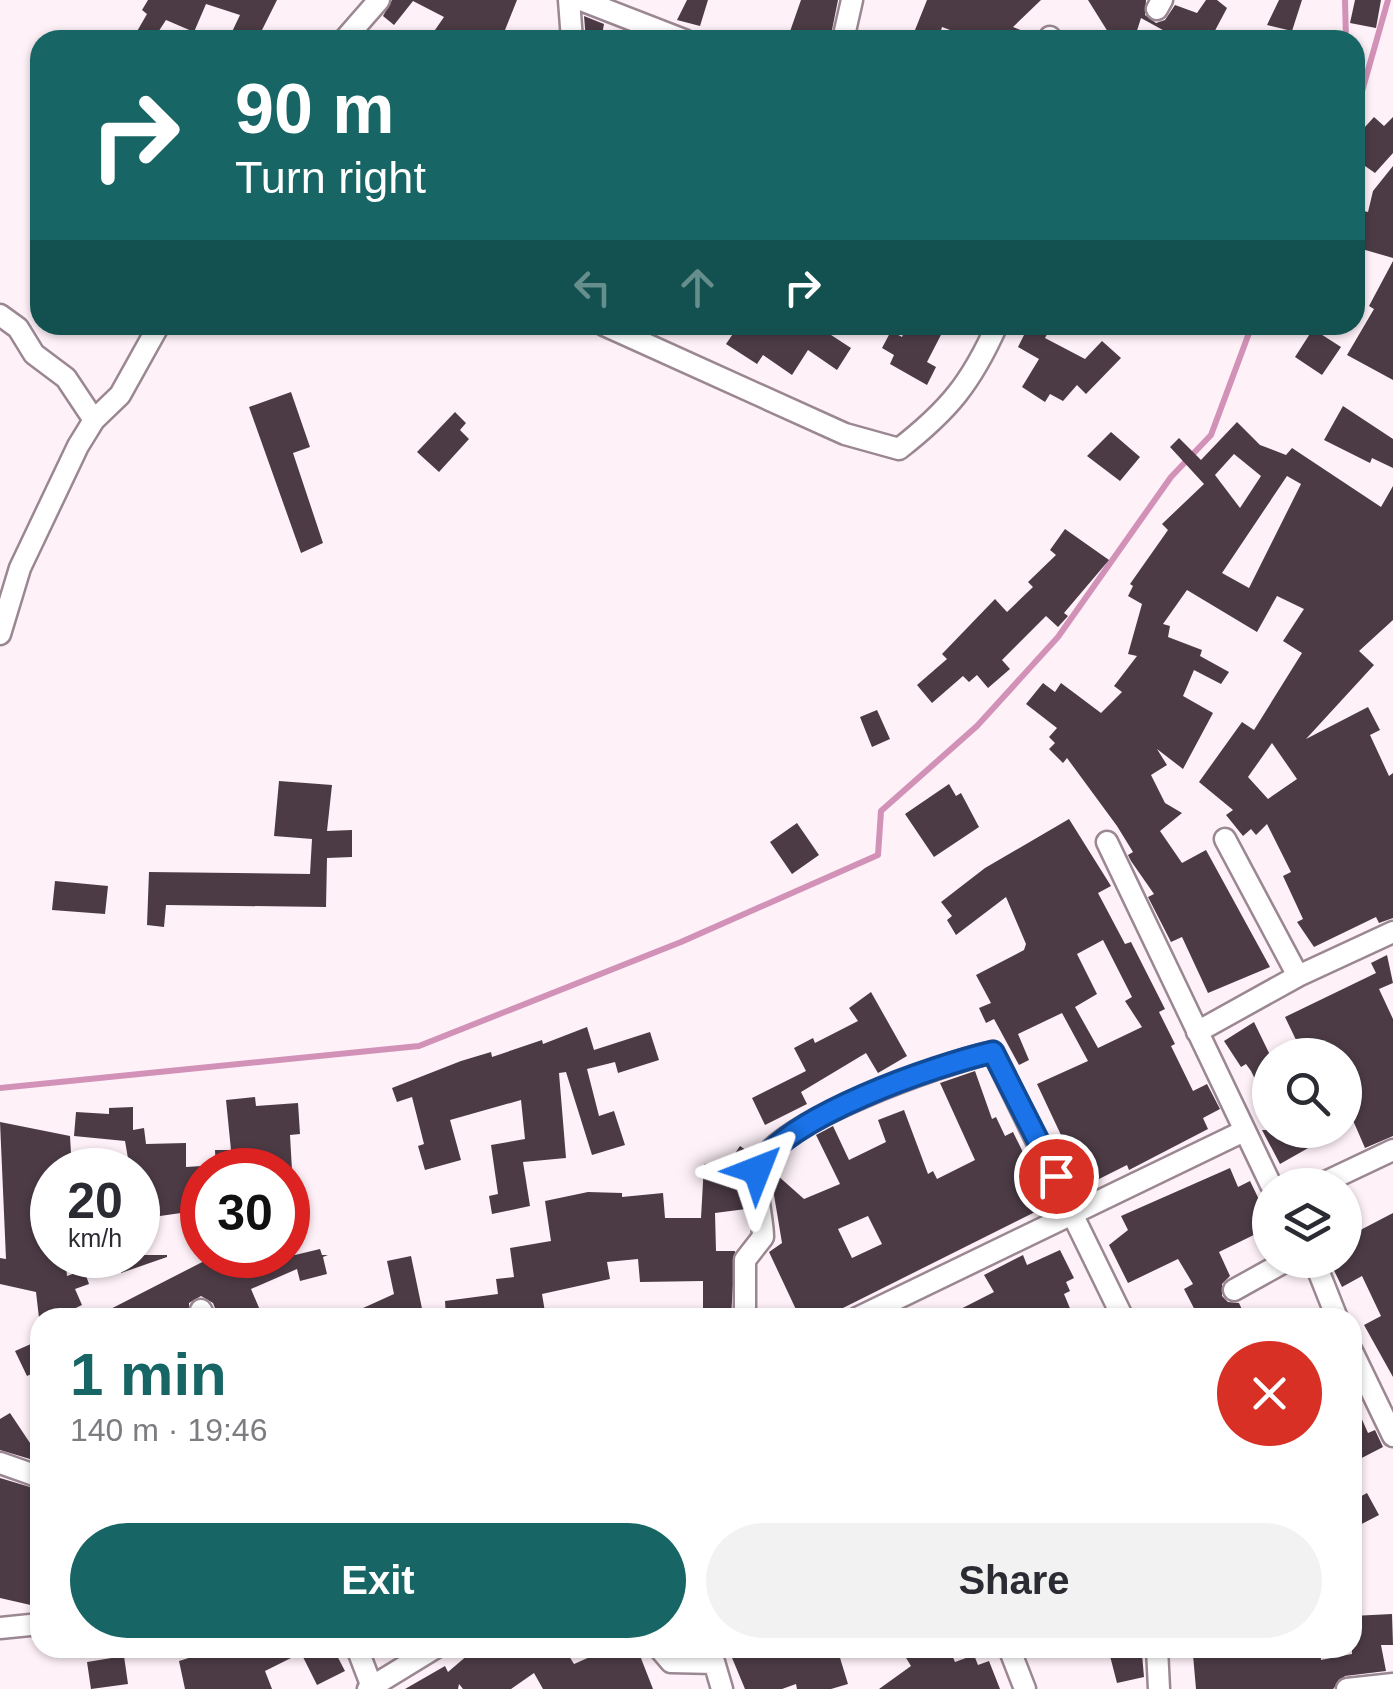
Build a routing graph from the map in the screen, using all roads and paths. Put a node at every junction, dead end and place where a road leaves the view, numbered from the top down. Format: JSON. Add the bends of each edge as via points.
{"nodes":[{"id":1,"x":379,"y":0,"type":"edge"},
{"id":2,"x":569,"y":0,"type":"edge"},
{"id":3,"x":581,"y":0,"type":"edge"},
{"id":4,"x":852,"y":0,"type":"edge"},
{"id":5,"x":353,"y":30,"type":"edge"},
{"id":6,"x":571,"y":30,"type":"edge"},
{"id":7,"x":658,"y":30,"type":"edge"},
{"id":8,"x":846,"y":30,"type":"edge"},
{"id":9,"x":0,"y":315,"type":"edge"},
{"id":10,"x":153,"y":335,"type":"edge"},
{"id":11,"x":626,"y":335,"type":"edge"},
{"id":12,"x":992,"y":335,"type":"edge"},
{"id":13,"x":94,"y":420,"type":"junction"},
{"id":14,"x":0,"y":634,"type":"edge"},
{"id":15,"x":1225,"y":839,"type":"dead end"},
{"id":16,"x":1107,"y":842,"type":"dead end"},
{"id":17,"x":1393,"y":932,"type":"edge"},
{"id":18,"x":1298,"y":976,"type":"junction"},
{"id":19,"x":1197,"y":1032,"type":"junction"},
{"id":20,"x":1244,"y":1131,"type":"junction"},
{"id":21,"x":1393,"y":1150,"type":"edge"},
{"id":22,"x":1262,"y":1168,"type":"edge"},
{"id":23,"x":1355,"y":1168,"type":"edge"},
{"id":24,"x":1075,"y":1211,"type":"junction"},
{"id":25,"x":1256,"y":1278,"type":"edge"},
{"id":26,"x":1321,"y":1278,"type":"edge"},
{"id":27,"x":1234,"y":1290,"type":"dead end"},
{"id":28,"x":744,"y":1308,"type":"edge"},
{"id":29,"x":876,"y":1308,"type":"edge"},
{"id":30,"x":1119,"y":1308,"type":"edge"},
{"id":31,"x":1334,"y":1308,"type":"edge"},
{"id":32,"x":1362,"y":1372,"type":"edge"},
{"id":33,"x":1393,"y":1436,"type":"edge"},
{"id":34,"x":0,"y":1463,"type":"edge"},
{"id":35,"x":30,"y":1474,"type":"edge"},
{"id":36,"x":30,"y":1625,"type":"edge"},
{"id":37,"x":0,"y":1628,"type":"edge"},
{"id":38,"x":360,"y":1658,"type":"edge"},
{"id":39,"x":418,"y":1658,"type":"edge"},
{"id":40,"x":667,"y":1658,"type":"edge"},
{"id":41,"x":694,"y":1658,"type":"edge"},
{"id":42,"x":713,"y":1658,"type":"edge"},
{"id":43,"x":1013,"y":1658,"type":"edge"},
{"id":44,"x":1157,"y":1658,"type":"edge"},
{"id":45,"x":1393,"y":1684,"type":"edge"},
{"id":46,"x":370,"y":1688,"type":"edge"},
{"id":47,"x":722,"y":1689,"type":"edge"},
{"id":48,"x":1026,"y":1689,"type":"edge"},
{"id":49,"x":1159,"y":1689,"type":"edge"},
{"id":50,"x":1347,"y":1689,"type":"edge"}],
"edges":[{"from":1,"to":5,"type":"street"},
{"from":2,"to":6,"type":"street"},
{"from":3,"to":7,"type":"street"},
{"from":4,"to":8,"type":"street"},
{"from":9,"to":13,"type":"street","via":[[66,378]]},
{"from":10,"to":13,"type":"street","via":[[120,395]]},
{"from":11,"to":12,"type":"street","via":[[845,434],[899,449],[974,375]]},
{"from":13,"to":14,"type":"street","via":[[40,522]]},
{"from":15,"to":18,"type":"street"},
{"from":16,"to":19,"type":"street"},
{"from":17,"to":18,"type":"street"},
{"from":18,"to":19,"type":"street"},
{"from":19,"to":20,"type":"street"},
{"from":20,"to":22,"type":"street"},
{"from":20,"to":24,"type":"street"},
{"from":21,"to":23,"type":"street"},
{"from":24,"to":28,"type":"street","via":[[993,1052],[942,1064],[824,1116],[765,1154],[757,1170],[763,1237],[745,1260]]},
{"from":24,"to":29,"type":"street"},
{"from":24,"to":30,"type":"street"},
{"from":25,"to":27,"type":"street"},
{"from":26,"to":31,"type":"street"},
{"from":32,"to":33,"type":"street"},
{"from":34,"to":35,"type":"street"},
{"from":36,"to":37,"type":"street"},
{"from":38,"to":46,"type":"street"},
{"from":39,"to":46,"type":"street"},
{"from":40,"to":41,"type":"street"},
{"from":42,"to":47,"type":"street"},
{"from":43,"to":48,"type":"street"},
{"from":44,"to":49,"type":"street"},
{"from":45,"to":50,"type":"street"}]}
